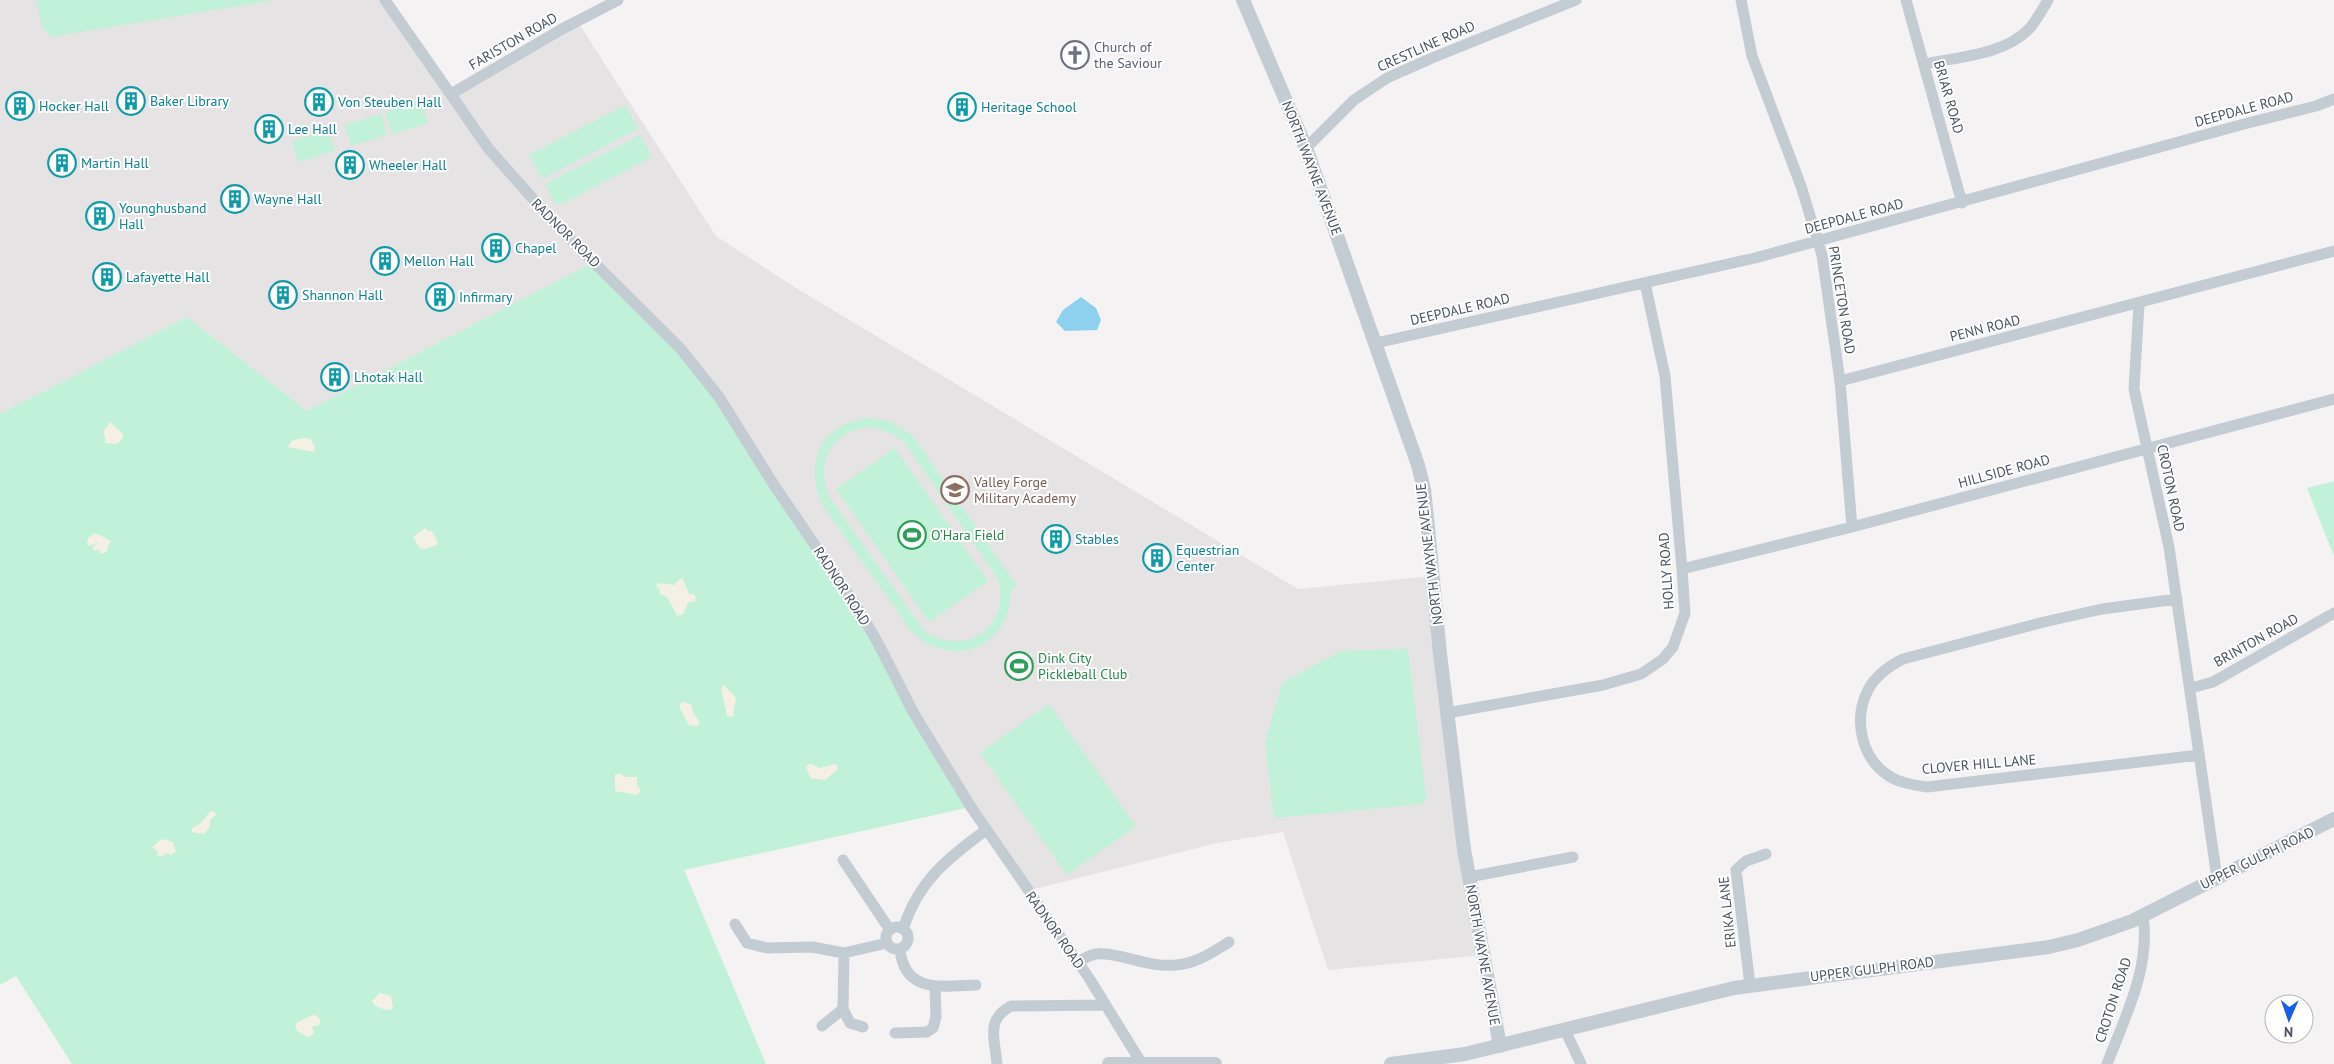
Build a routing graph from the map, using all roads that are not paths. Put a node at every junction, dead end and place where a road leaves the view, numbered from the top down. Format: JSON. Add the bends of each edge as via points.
{"nodes":[{"id":1,"x":386,"y":0,"type":"edge"},
{"id":2,"x":618,"y":0,"type":"edge"},
{"id":3,"x":1243,"y":0,"type":"edge"},
{"id":4,"x":1576,"y":0,"type":"edge"},
{"id":5,"x":1741,"y":0,"type":"edge"},
{"id":6,"x":1906,"y":0,"type":"edge"},
{"id":7,"x":2048,"y":0,"type":"edge"},
{"id":8,"x":1924,"y":64,"type":"junction"},
{"id":9,"x":451,"y":94,"type":"junction"},
{"id":10,"x":2334,"y":99,"type":"edge"},
{"id":11,"x":1306,"y":148,"type":"junction"},
{"id":12,"x":1962,"y":202,"type":"junction"},
{"id":13,"x":1818,"y":241,"type":"junction"},
{"id":14,"x":2334,"y":251,"type":"edge"},
{"id":15,"x":1645,"y":283,"type":"junction"},
{"id":16,"x":2139,"y":304,"type":"junction"},
{"id":17,"x":1376,"y":344,"type":"junction"},
{"id":18,"x":1840,"y":381,"type":"junction"},
{"id":19,"x":2334,"y":399,"type":"edge"},
{"id":20,"x":2148,"y":449,"type":"junction"},
{"id":21,"x":1852,"y":527,"type":"junction"},
{"id":22,"x":1682,"y":569,"type":"junction"},
{"id":23,"x":2177,"y":599,"type":"junction"},
{"id":24,"x":2334,"y":613,"type":"edge"},
{"id":25,"x":2191,"y":688,"type":"junction"},
{"id":26,"x":1447,"y":713,"type":"junction"},
{"id":27,"x":2199,"y":755,"type":"junction"},
{"id":28,"x":2334,"y":819,"type":"edge"},
{"id":29,"x":986,"y":830,"type":"junction"},
{"id":30,"x":1766,"y":854,"type":"dead end"},
{"id":31,"x":1573,"y":857,"type":"dead end"},
{"id":32,"x":843,"y":860,"type":"dead end"},
{"id":33,"x":1469,"y":877,"type":"junction"},
{"id":34,"x":2217,"y":878,"type":"junction"},
{"id":35,"x":2143,"y":916,"type":"junction"},
{"id":36,"x":735,"y":924,"type":"dead end"},
{"id":37,"x":903,"y":928,"type":"junction"},
{"id":38,"x":890,"y":930,"type":"junction"},
{"id":39,"x":1229,"y":942,"type":"dead end"},
{"id":40,"x":887,"y":943,"type":"junction"},
{"id":41,"x":900,"y":949,"type":"junction"},
{"id":42,"x":844,"y":953,"type":"junction"},
{"id":43,"x":1078,"y":962,"type":"junction"},
{"id":44,"x":976,"y":985,"type":"dead end"},
{"id":45,"x":935,"y":986,"type":"junction"},
{"id":46,"x":1750,"y":986,"type":"junction"},
{"id":47,"x":1105,"y":1005,"type":"junction"},
{"id":48,"x":843,"y":1009,"type":"junction"},
{"id":49,"x":822,"y":1026,"type":"dead end"},
{"id":50,"x":863,"y":1027,"type":"dead end"},
{"id":51,"x":1565,"y":1030,"type":"junction"},
{"id":52,"x":895,"y":1033,"type":"dead end"},
{"id":53,"x":1500,"y":1046,"type":"junction"},
{"id":54,"x":997,"y":1064,"type":"edge"},
{"id":55,"x":1109,"y":1064,"type":"edge"},
{"id":56,"x":1142,"y":1064,"type":"edge"},
{"id":57,"x":1189,"y":1064,"type":"edge"},
{"id":58,"x":1215,"y":1064,"type":"edge"},
{"id":59,"x":1391,"y":1064,"type":"edge"},
{"id":60,"x":1581,"y":1064,"type":"edge"},
{"id":61,"x":2107,"y":1064,"type":"edge"}],
"edges":[{"from":1,"to":9,"type":"street","name":"RADNOR ROAD"},
{"from":2,"to":9,"type":"street","name":"FARISTON ROAD"},
{"from":3,"to":11,"type":"street","name":"NORTH WAYNE AVENUE"},
{"from":4,"to":11,"type":"street","name":"CRESTLINE ROAD","via":[[1378,83],[1354,100]]},
{"from":5,"to":13,"type":"street","name":"PRINCETON ROAD","via":[[1752,56]]},
{"from":6,"to":8,"type":"street","name":"BRIAR ROAD"},
{"from":7,"to":8,"type":"street","via":[[2028,30],[2006,45]]},
{"from":8,"to":12,"type":"street","name":"BRIAR ROAD"},
{"from":9,"to":29,"type":"street","name":"RADNOR ROAD","via":[[488,148],[557,226],[703,375],[857,607],[913,712]]},
{"from":10,"to":12,"type":"street","name":"DEEPDALE ROAD"},
{"from":11,"to":17,"type":"street","name":"NORTH WAYNE AVENUE"},
{"from":12,"to":13,"type":"street","name":"DEEPDALE ROAD"},
{"from":13,"to":15,"type":"street","name":"DEEPDALE ROAD"},
{"from":13,"to":18,"type":"street","name":"PRINCETON ROAD"},
{"from":14,"to":16,"type":"street"},
{"from":15,"to":17,"type":"street","name":"DEEPDALE ROAD"},
{"from":15,"to":22,"type":"street","name":"HOLLY ROAD","via":[[1665,376]]},
{"from":16,"to":18,"type":"street","name":"PENN ROAD"},
{"from":16,"to":20,"type":"street","name":"CROTON ROAD","via":[[2134,389]]},
{"from":17,"to":26,"type":"street","name":"NORTH WAYNE AVENUE","via":[[1424,489]]},
{"from":18,"to":21,"type":"street","name":"PRINCETON ROAD"},
{"from":19,"to":20,"type":"street","name":"HILLSIDE ROAD"},
{"from":20,"to":21,"type":"street","name":"HILLSIDE ROAD"},
{"from":20,"to":23,"type":"street","name":"CROTON ROAD"},
{"from":21,"to":22,"type":"street","name":"HILLSIDE ROAD"},
{"from":22,"to":26,"type":"street","name":"HOLLY ROAD","via":[[1685,613],[1680,632],[1663,659],[1641,674],[1603,685]]},
{"from":23,"to":25,"type":"street","name":"CROTON ROAD"},
{"from":23,"to":27,"type":"street","name":"CLOVER HILL LANE","via":[[2092,611],[1903,659],[1882,672],[1868,690],[1860,726],[1868,752],[1881,770],[1899,781],[1927,787]]},
{"from":24,"to":25,"type":"street","name":"BRINTON ROAD","via":[[2213,682]]},
{"from":25,"to":27,"type":"street","name":"CROTON ROAD"},
{"from":26,"to":33,"type":"street","name":"NORTH WAYNE AVENUE"},
{"from":27,"to":34,"type":"street","name":"CROTON ROAD"},
{"from":28,"to":34,"type":"street","name":"UPPER GULPH ROAD"},
{"from":29,"to":37,"type":"street","via":[[932,875],[910,907]]},
{"from":29,"to":43,"type":"street","name":"RADNOR ROAD"},
{"from":30,"to":46,"type":"street","name":"ERIKA LANE","via":[[1746,861],[1736,870]]},
{"from":31,"to":33,"type":"street"},
{"from":32,"to":38,"type":"street"},
{"from":33,"to":53,"type":"street","name":"NORTH WAYNE AVENUE"},
{"from":34,"to":35,"type":"street","name":"UPPER GULPH ROAD"},
{"from":35,"to":46,"type":"street","name":"UPPER GULPH ROAD","via":[[2107,931],[2049,946]]},
{"from":35,"to":61,"type":"street","name":"CROTON ROAD","via":[[2143,957],[2135,991]]},
{"from":36,"to":42,"type":"street","via":[[747,943],[757,947],[812,947]]},
{"from":37,"to":38,"type":"street"},
{"from":37,"to":41,"type":"street","via":[[908,939]]},
{"from":38,"to":40,"type":"street","via":[[886,935]]},
{"from":39,"to":43,"type":"street","via":[[1198,960],[1178,965],[1159,966],[1094,954]]},
{"from":40,"to":41,"type":"street","via":[[894,949]]},
{"from":40,"to":42,"type":"street"},
{"from":41,"to":45,"type":"street","via":[[906,972],[918,981]]},
{"from":42,"to":48,"type":"street"},
{"from":43,"to":47,"type":"street","name":"RADNOR ROAD"},
{"from":44,"to":45,"type":"street"},
{"from":45,"to":52,"type":"street","via":[[933,1028],[927,1032]]},
{"from":46,"to":51,"type":"street","name":"UPPER GULPH ROAD"},
{"from":47,"to":54,"type":"street","via":[[1011,1006],[1000,1012],[993,1023]]},
{"from":47,"to":56,"type":"street","name":"RADNOR ROAD"},
{"from":48,"to":49,"type":"street"},
{"from":48,"to":50,"type":"street","via":[[850,1023]]},
{"from":51,"to":53,"type":"street","name":"UPPER GULPH ROAD"},
{"from":51,"to":60,"type":"street"},
{"from":53,"to":59,"type":"street","name":"UPPER GULPH ROAD"},
{"from":55,"to":56,"type":"street"},
{"from":56,"to":57,"type":"street"},
{"from":57,"to":58,"type":"street"}]}
